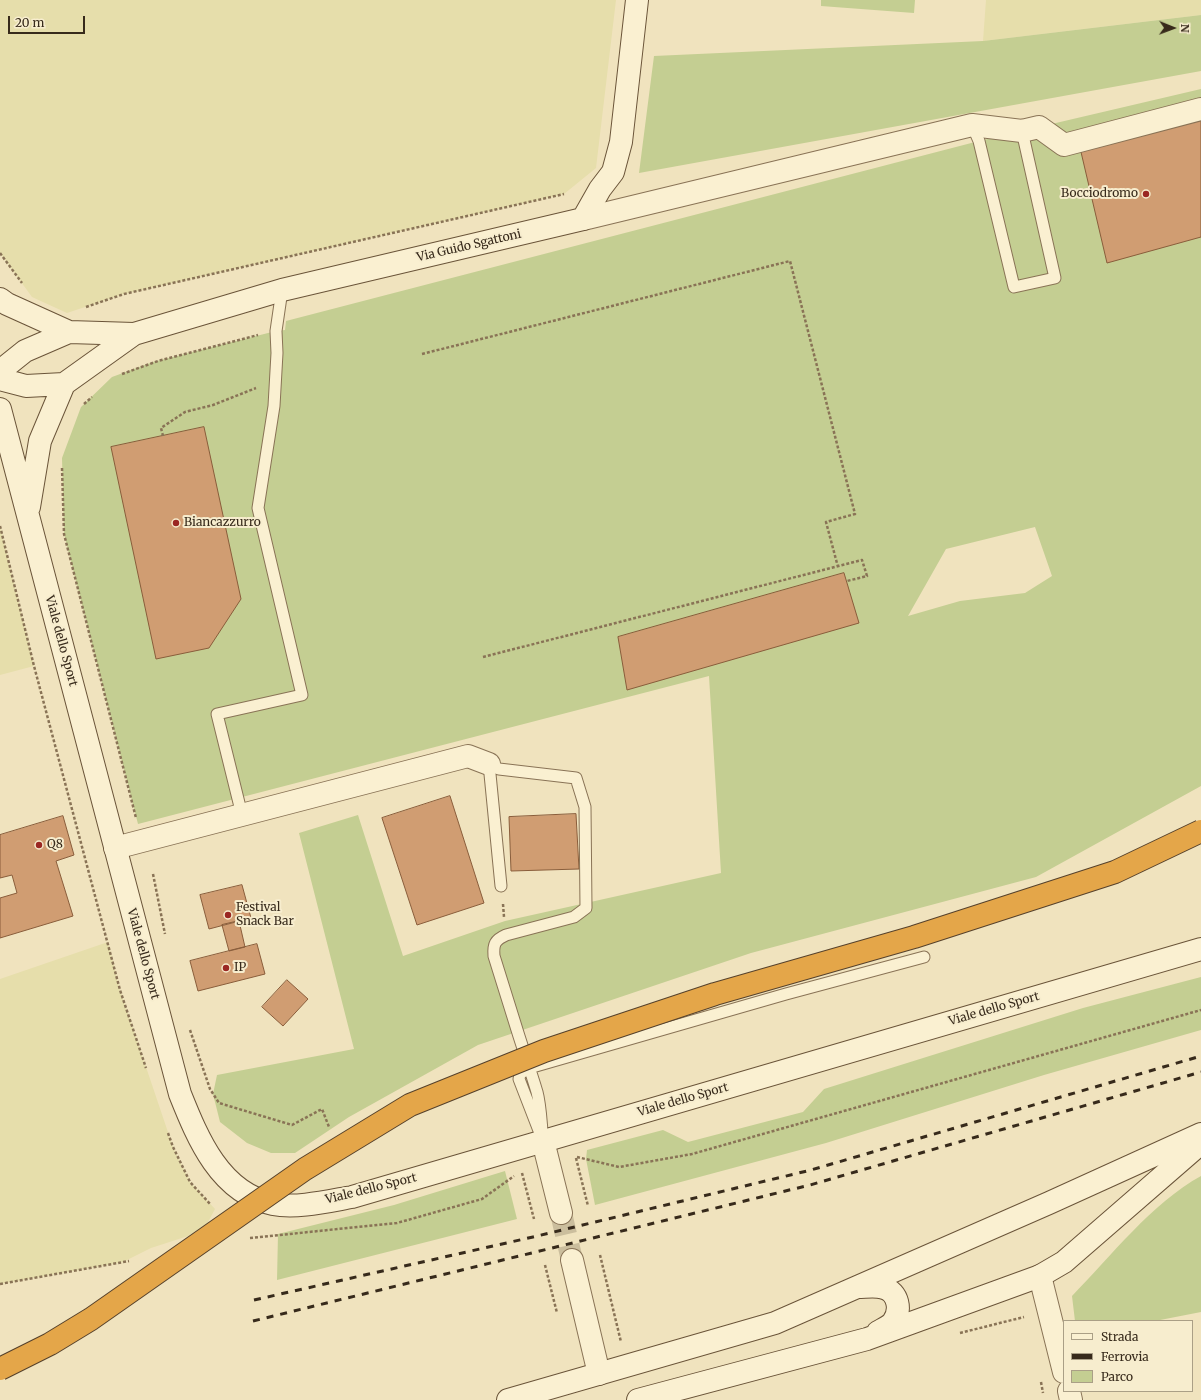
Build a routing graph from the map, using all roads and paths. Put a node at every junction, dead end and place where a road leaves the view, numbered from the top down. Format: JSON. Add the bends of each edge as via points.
{"nodes":[{"id":1,"x":637,"y":0,"type":"edge"},
{"id":2,"x":1201,"y":109,"type":"edge"},
{"id":3,"x":972,"y":125,"type":"junction"},
{"id":4,"x":1022,"y":131,"type":"junction"},
{"id":5,"x":564,"y":194,"type":"dead end"},
{"id":6,"x":583,"y":219,"type":"junction"},
{"id":7,"x":0,"y":253,"type":"edge"},
{"id":8,"x":23,"y":284,"type":"dead end"},
{"id":9,"x":282,"y":290,"type":"junction"},
{"id":10,"x":0,"y":299,"type":"edge"},
{"id":11,"x":81,"y":308,"type":"dead end"},
{"id":12,"x":276,"y":331,"type":"junction"},
{"id":13,"x":69,"y":332,"type":"junction"},
{"id":14,"x":134,"y":334,"type":"junction"},
{"id":15,"x":422,"y":354,"type":"dead end"},
{"id":16,"x":0,"y":371,"type":"edge"},
{"id":17,"x":119,"y":375,"type":"dead end"},
{"id":18,"x":0,"y":379,"type":"edge"},
{"id":19,"x":275,"y":380,"type":"junction"},
{"id":20,"x":64,"y":384,"type":"junction"},
{"id":21,"x":96,"y":392,"type":"dead end"},
{"id":22,"x":81,"y":407,"type":"dead end"},
{"id":23,"x":0,"y":409,"type":"edge"},
{"id":24,"x":163,"y":436,"type":"dead end"},
{"id":25,"x":62,"y":466,"type":"dead end"},
{"id":26,"x":28,"y":513,"type":"junction"},
{"id":27,"x":0,"y":526,"type":"edge"},
{"id":28,"x":838,"y":567,"type":"junction"},
{"id":29,"x":847,"y":581,"type":"dead end"},
{"id":30,"x":483,"y":657,"type":"dead end"},
{"id":31,"x":489,"y":764,"type":"junction"},
{"id":32,"x":242,"y":815,"type":"junction"},
{"id":33,"x":138,"y":824,"type":"dead end"},
{"id":34,"x":1201,"y":830,"type":"edge"},
{"id":35,"x":115,"y":848,"type":"junction"},
{"id":36,"x":153,"y":874,"type":"dead end"},
{"id":37,"x":501,"y":886,"type":"joint"},
{"id":38,"x":506,"y":935,"type":"junction"},
{"id":39,"x":167,"y":940,"type":"dead end"},
{"id":40,"x":1201,"y":949,"type":"edge"},
{"id":41,"x":924,"y":957,"type":"dead end"},
{"id":42,"x":1201,"y":1010,"type":"edge"},
{"id":43,"x":189,"y":1027,"type":"dead end"},
{"id":44,"x":529,"y":1068,"type":"junction"},
{"id":45,"x":147,"y":1072,"type":"dead end"},
{"id":46,"x":331,"y":1130,"type":"dead end"},
{"id":47,"x":168,"y":1132,"type":"dead end"},
{"id":48,"x":1201,"y":1134,"type":"edge"},
{"id":49,"x":543,"y":1141,"type":"junction"},
{"id":50,"x":1201,"y":1143,"type":"edge"},
{"id":51,"x":576,"y":1157,"type":"junction"},
{"id":52,"x":548,"y":1163,"type":"junction"},
{"id":53,"x":588,"y":1206,"type":"dead end"},
{"id":54,"x":215,"y":1209,"type":"dead end"},
{"id":55,"x":560,"y":1213,"type":"tunnel mouth"},
{"id":56,"x":534,"y":1219,"type":"dead end"},
{"id":57,"x":246,"y":1239,"type":"dead end"},
{"id":58,"x":600,"y":1255,"type":"dead end"},
{"id":59,"x":131,"y":1259,"type":"dead end"},
{"id":60,"x":572,"y":1260,"type":"tunnel mouth"},
{"id":61,"x":545,"y":1265,"type":"dead end"},
{"id":62,"x":1040,"y":1276,"type":"junction"},
{"id":63,"x":0,"y":1284,"type":"edge"},
{"id":64,"x":855,"y":1287,"type":"junction"},
{"id":65,"x":558,"y":1317,"type":"dead end"},
{"id":66,"x":1026,"y":1324,"type":"dead end"},
{"id":67,"x":956,"y":1334,"type":"dead end"},
{"id":68,"x":867,"y":1339,"type":"junction"},
{"id":69,"x":621,"y":1343,"type":"dead end"},
{"id":70,"x":1063,"y":1368,"type":"edge"},
{"id":71,"x":0,"y":1369,"type":"edge"},
{"id":72,"x":599,"y":1374,"type":"junction"},
{"id":73,"x":1039,"y":1377,"type":"dead end"},
{"id":74,"x":508,"y":1400,"type":"edge"},
{"id":75,"x":638,"y":1400,"type":"edge"},
{"id":76,"x":1045,"y":1400,"type":"edge"}],
"edges":[{"from":1,"to":6,"type":"street","via":[[621,142],[613,172]]},
{"from":2,"to":4,"type":"street","via":[[1064,145],[1039,128]]},
{"from":3,"to":4,"type":"street"},
{"from":3,"to":4,"type":"lane","via":[[979,141],[1014,287],[1055,278]]},
{"from":3,"to":6,"type":"street","name":"Via Guido Sgattoni"},
{"from":5,"to":11,"type":"path","via":[[124,294]]},
{"from":6,"to":9,"type":"street","name":"Via Guido Sgattoni"},
{"from":7,"to":8,"type":"path"},
{"from":9,"to":12,"type":"lane"},
{"from":9,"to":14,"type":"street","name":"Via Guido Sgattoni"},
{"from":10,"to":13,"type":"street","name":"Via Guido Sgattoni"},
{"from":12,"to":17,"type":"path","via":[[158,361]]},
{"from":12,"to":19,"type":"lane"},
{"from":13,"to":14,"type":"street","name":"Via Guido Sgattoni"},
{"from":13,"to":16,"type":"street","name":"Via Guido Sgattoni","via":[[25,352]]},
{"from":14,"to":20,"type":"street","name":"Via Guido Sgattoni"},
{"from":15,"to":28,"type":"path","via":[[790,261],[855,514],[826,522]]},
{"from":18,"to":20,"type":"street","via":[[26,386]]},
{"from":19,"to":24,"type":"path","via":[[213,405],[185,412],[161,428]]},
{"from":19,"to":32,"type":"lane","via":[[274,406],[258,508],[302,695],[217,714]]},
{"from":20,"to":26,"type":"street","via":[[40,441]]},
{"from":21,"to":22,"type":"path"},
{"from":23,"to":26,"type":"street","name":"Viale dello Sport"},
{"from":25,"to":33,"type":"path","via":[[64,534]]},
{"from":26,"to":35,"type":"street","name":"Viale dello Sport"},
{"from":27,"to":45,"type":"path","via":[[34,666],[120,990]]},
{"from":28,"to":29,"type":"path","via":[[862,560],[867,576]]},
{"from":28,"to":30,"type":"path"},
{"from":31,"to":32,"type":"street","via":[[468,756]]},
{"from":31,"to":37,"type":"lane"},
{"from":31,"to":38,"type":"lane","via":[[499,769],[576,778],[585,807],[586,908],[574,917]]},
{"from":32,"to":35,"type":"street"},
{"from":34,"to":71,"type":"highway","bridge":true,"via":[[1115,872],[914,937],[715,994],[552,1048],[410,1105],[305,1169],[91,1319],[50,1344]]},
{"from":35,"to":49,"type":"street","name":"Viale dello Sport","via":[[180,1094],[195,1131],[214,1163],[240,1191],[274,1205],[325,1201],[352,1196]]},
{"from":36,"to":39,"type":"path"},
{"from":37,"to":38,"type":"path"},
{"from":38,"to":44,"type":"lane","via":[[498,938],[493,945],[494,956]]},
{"from":40,"to":49,"type":"street","name":"Viale dello Sport"},
{"from":41,"to":44,"type":"lane"},
{"from":42,"to":51,"type":"path","via":[[692,1154],[618,1167]]},
{"from":43,"to":46,"type":"path","via":[[210,1089],[219,1102],[292,1125],[322,1109]]},
{"from":44,"to":49,"type":"lane","via":[[520,1074],[519,1079]]},
{"from":47,"to":54,"type":"path","via":[[172,1147],[190,1182]]},
{"from":48,"to":64,"type":"street"},
{"from":49,"to":52,"type":"street"},
{"from":50,"to":62,"type":"street","via":[[1064,1262]]},
{"from":51,"to":52,"type":"path"},
{"from":51,"to":53,"type":"path"},
{"from":52,"to":55,"type":"street"},
{"from":56,"to":57,"type":"path","via":[[522,1170],[482,1199],[397,1223]]},
{"from":58,"to":69,"type":"path"},
{"from":59,"to":63,"type":"path"},
{"from":60,"to":72,"type":"street"},
{"from":61,"to":65,"type":"path"},
{"from":62,"to":68,"type":"street"},
{"from":62,"to":70,"type":"street"},
{"from":64,"to":68,"type":"street","via":[[883,1288],[894,1295],[898,1305],[894,1321]]},
{"from":64,"to":72,"type":"street","via":[[775,1323]]},
{"from":66,"to":67,"type":"path","via":[[1024,1317]]},
{"from":68,"to":75,"type":"street"},
{"from":72,"to":74,"type":"street"},
{"from":73,"to":76,"type":"path"}]}
